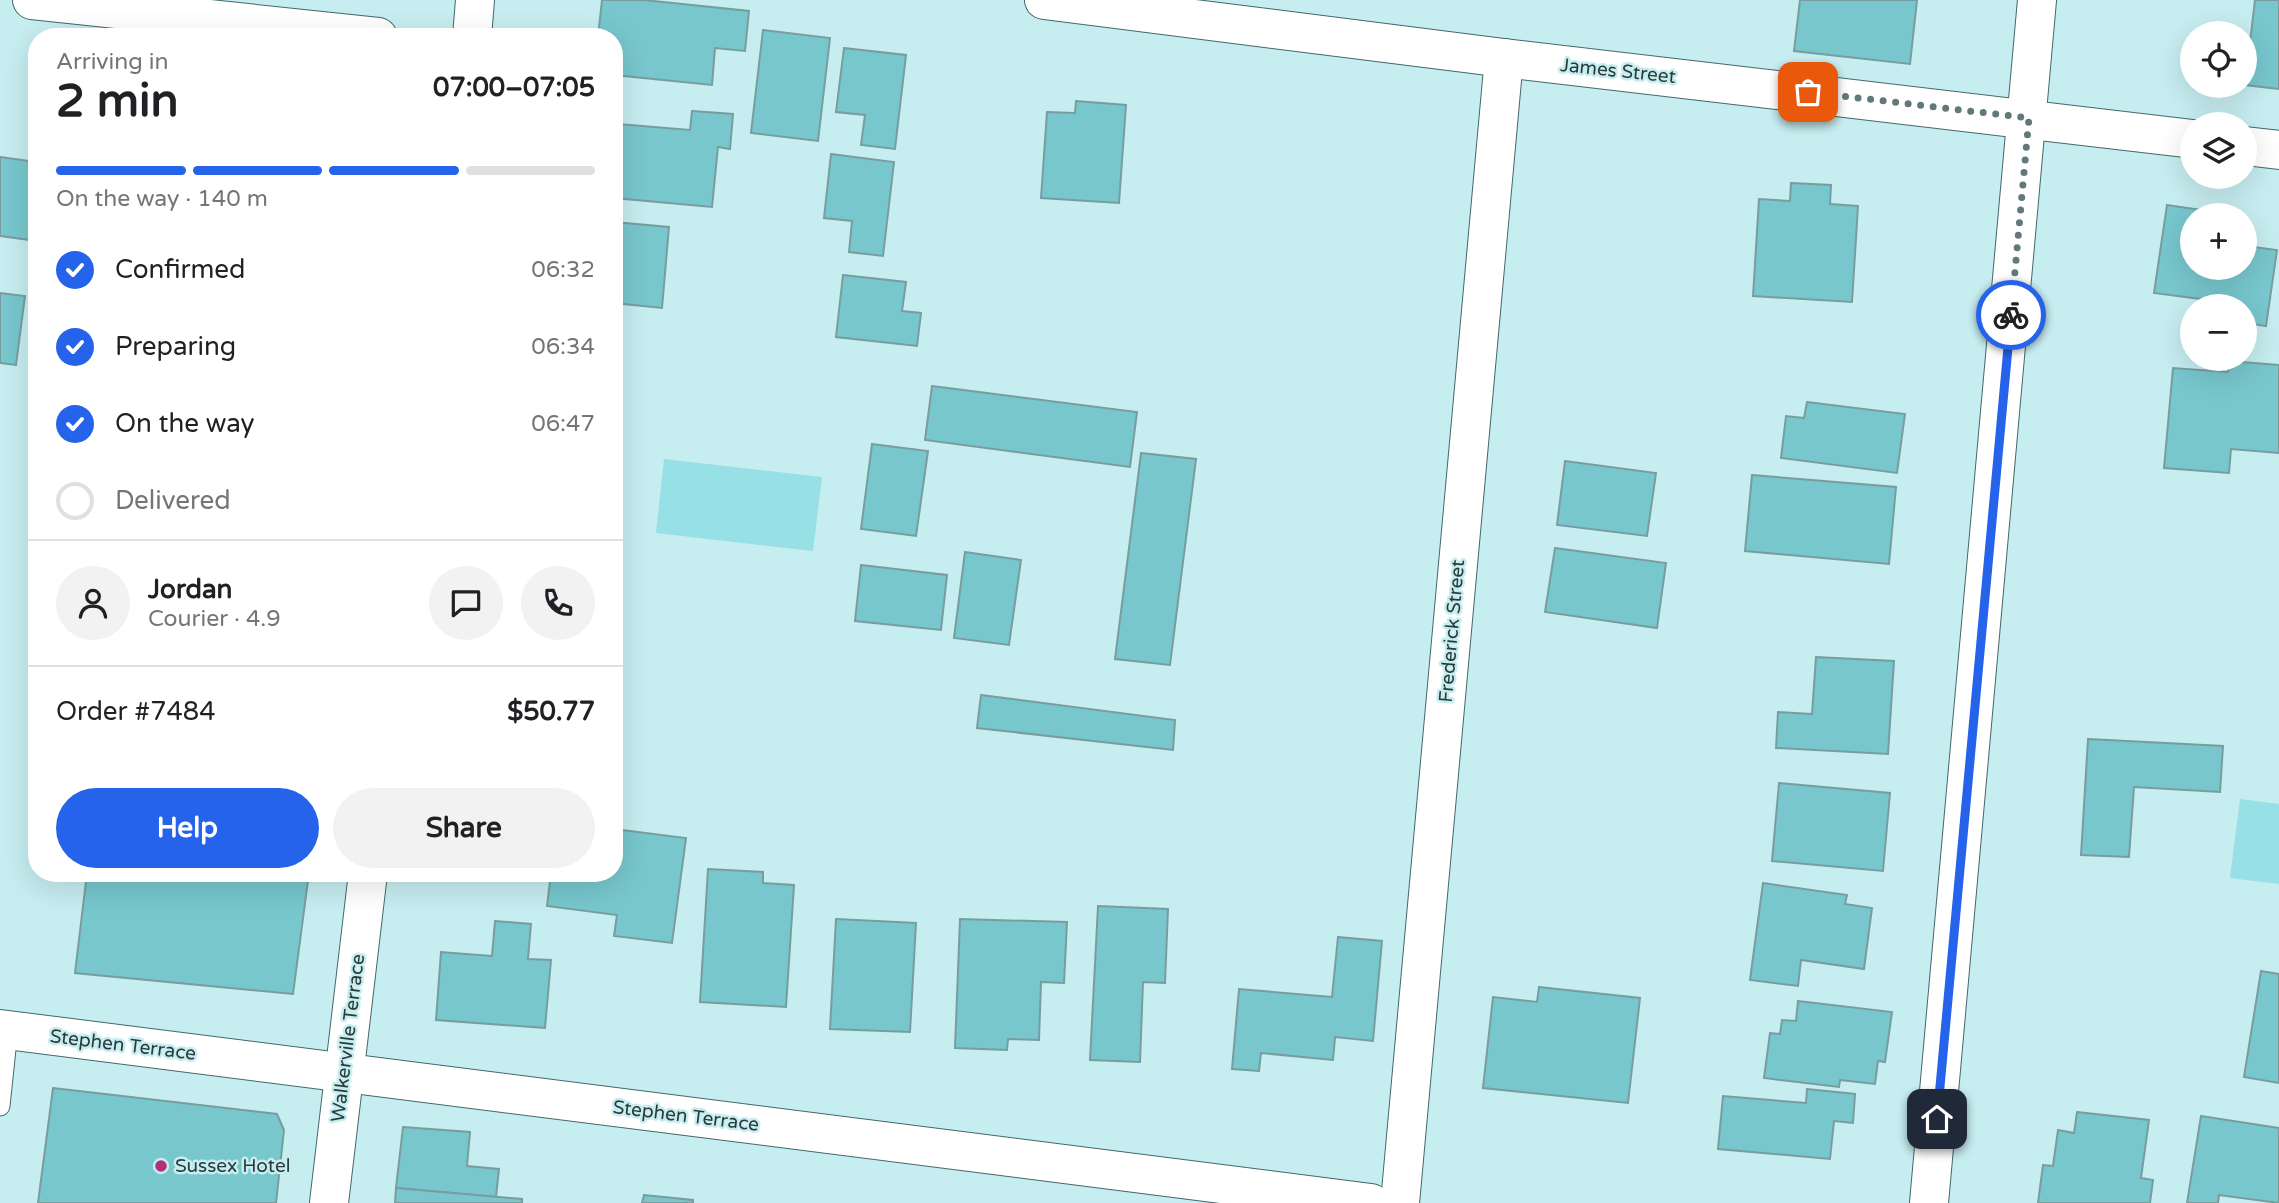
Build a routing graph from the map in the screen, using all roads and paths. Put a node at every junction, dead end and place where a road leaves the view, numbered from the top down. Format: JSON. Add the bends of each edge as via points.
{"nodes":[{"id":1,"x":32,"y":0,"type":"edge"},
{"id":2,"x":475,"y":0,"type":"edge"},
{"id":3,"x":1044,"y":0,"type":"edge"},
{"id":4,"x":2038,"y":0,"type":"edge"},
{"id":5,"x":294,"y":28,"type":"edge"},
{"id":6,"x":473,"y":28,"type":"edge"},
{"id":7,"x":1504,"y":58,"type":"junction"},
{"id":8,"x":2029,"y":118,"type":"junction"},
{"id":9,"x":2180,"y":137,"type":"edge"},
{"id":10,"x":2257,"y":147,"type":"edge"},
{"id":11,"x":2279,"y":150,"type":"edge"},
{"id":12,"x":367,"y":882,"type":"edge"},
{"id":13,"x":4,"y":1030,"type":"edge"},
{"id":14,"x":343,"y":1073,"type":"junction"},
{"id":15,"x":0,"y":1106,"type":"edge"},
{"id":16,"x":1223,"y":1194,"type":"edge"},
{"id":17,"x":329,"y":1203,"type":"edge"},
{"id":18,"x":1371,"y":1203,"type":"edge"},
{"id":19,"x":1399,"y":1203,"type":"edge"},
{"id":20,"x":1929,"y":1203,"type":"edge"}],
"edges":[{"from":1,"to":5,"type":"street"},
{"from":2,"to":6,"type":"street"},
{"from":3,"to":7,"type":"street","name":"James Street"},
{"from":4,"to":8,"type":"street"},
{"from":7,"to":8,"type":"street","name":"James Street"},
{"from":7,"to":19,"type":"street","name":"Frederick Street"},
{"from":8,"to":9,"type":"street","name":"James Street"},
{"from":8,"to":20,"type":"street"},
{"from":10,"to":11,"type":"street"},
{"from":12,"to":14,"type":"street","name":"Walkerville Terrace"},
{"from":13,"to":14,"type":"street","name":"Stephen Terrace"},
{"from":13,"to":15,"type":"lane"},
{"from":14,"to":16,"type":"street","name":"Stephen Terrace"},
{"from":14,"to":17,"type":"street","name":"Walkerville Terrace"},
{"from":16,"to":18,"type":"street","name":"Stephen Terrace"}]}
